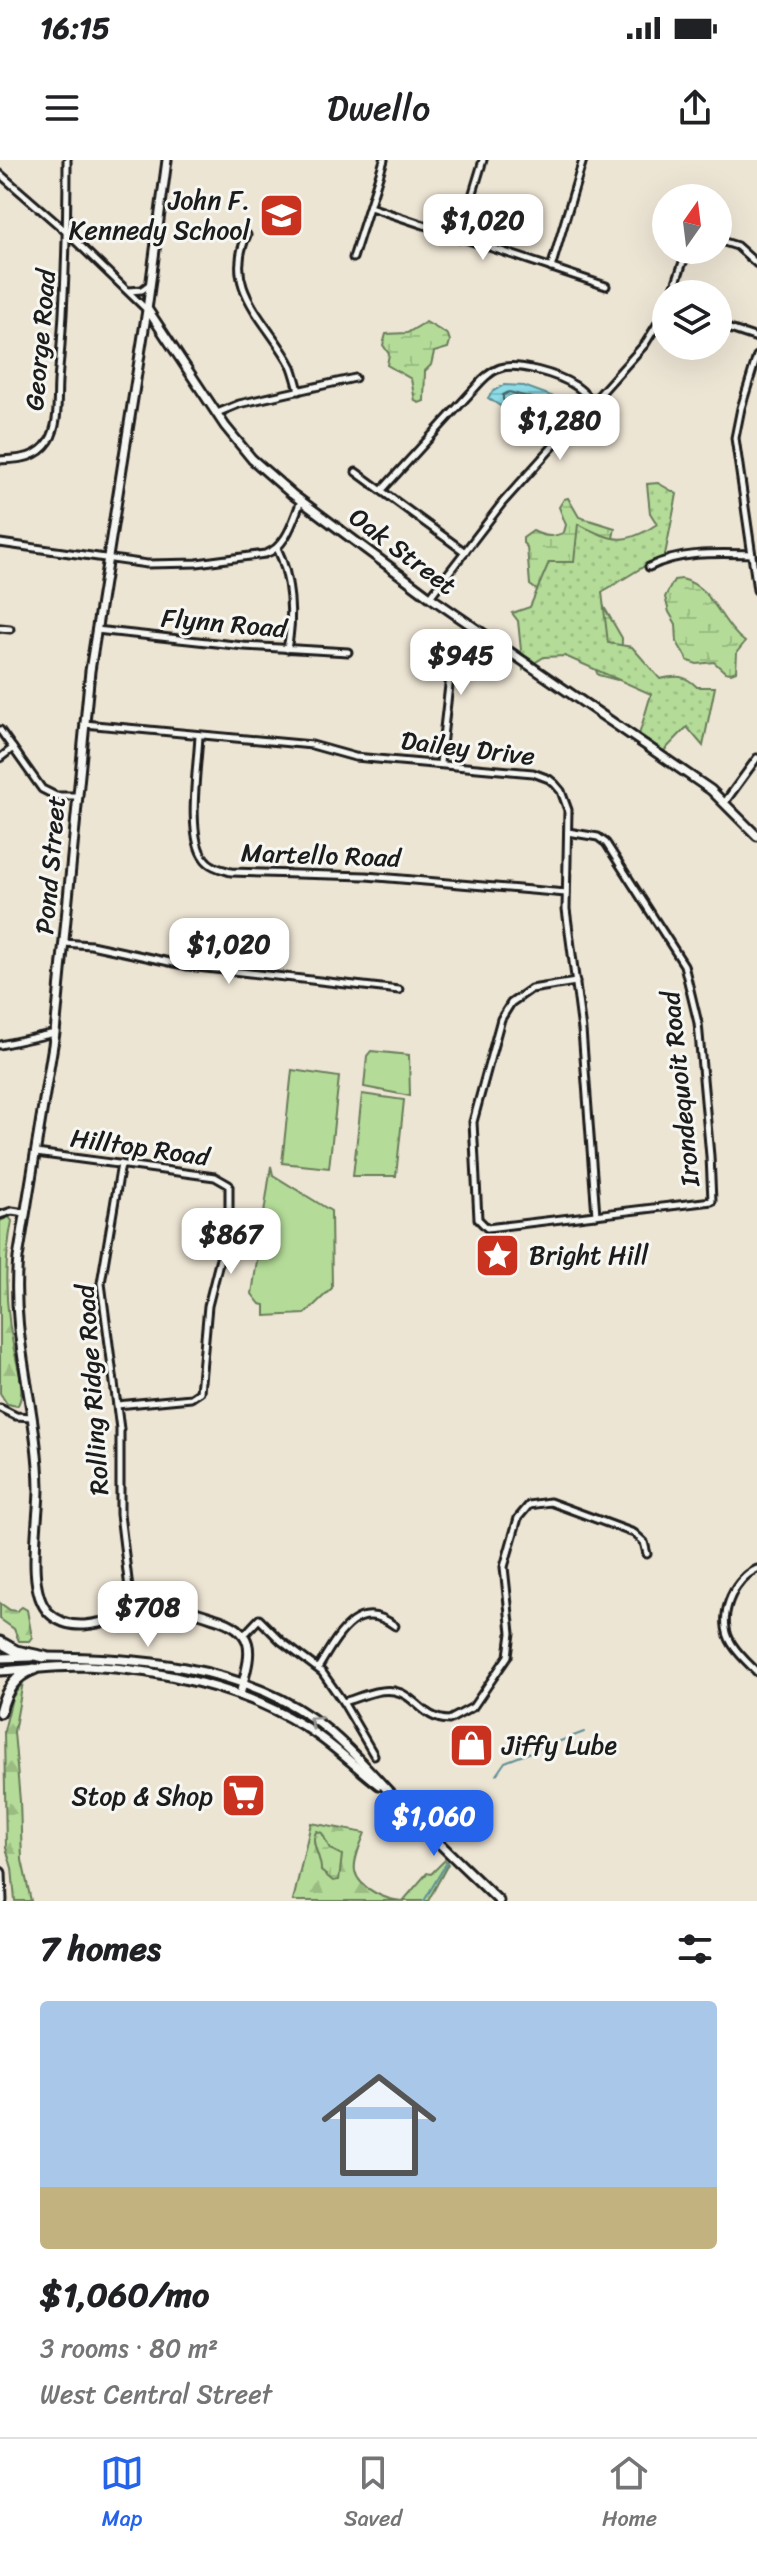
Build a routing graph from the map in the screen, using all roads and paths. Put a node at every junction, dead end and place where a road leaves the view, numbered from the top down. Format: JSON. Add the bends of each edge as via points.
{"nodes":[{"id":1,"x":67,"y":160,"type":"edge"},
{"id":2,"x":167,"y":160,"type":"edge"},
{"id":3,"x":384,"y":160,"type":"edge"},
{"id":4,"x":483,"y":160,"type":"edge"},
{"id":5,"x":583,"y":160,"type":"edge"},
{"id":6,"x":0,"y":174,"type":"edge"},
{"id":7,"x":370,"y":207,"type":"junction"},
{"id":8,"x":68,"y":234,"type":"junction"},
{"id":9,"x":247,"y":235,"type":"dead end"},
{"id":10,"x":459,"y":239,"type":"junction"},
{"id":11,"x":732,"y":244,"type":"edge"},
{"id":12,"x":353,"y":258,"type":"dead end"},
{"id":13,"x":757,"y":264,"type":"edge"},
{"id":14,"x":551,"y":268,"type":"junction"},
{"id":15,"x":151,"y":283,"type":"junction"},
{"id":16,"x":606,"y":286,"type":"dead end"},
{"id":17,"x":129,"y":291,"type":"junction"},
{"id":18,"x":147,"y":310,"type":"junction"},
{"id":19,"x":732,"y":330,"type":"edge"},
{"id":20,"x":163,"y":333,"type":"junction"},
{"id":21,"x":652,"y":333,"type":"edge"},
{"id":22,"x":143,"y":337,"type":"junction"},
{"id":23,"x":757,"y":338,"type":"edge"},
{"id":24,"x":757,"y":356,"type":"edge"},
{"id":25,"x":355,"y":378,"type":"dead end"},
{"id":26,"x":299,"y":391,"type":"junction"},
{"id":27,"x":594,"y":402,"type":"junction"},
{"id":28,"x":216,"y":414,"type":"junction"},
{"id":29,"x":0,"y":460,"type":"edge"},
{"id":30,"x":356,"y":472,"type":"dead end"},
{"id":31,"x":382,"y":490,"type":"junction"},
{"id":32,"x":301,"y":501,"type":"junction"},
{"id":33,"x":0,"y":543,"type":"edge"},
{"id":34,"x":277,"y":548,"type":"junction"},
{"id":35,"x":465,"y":552,"type":"junction"},
{"id":36,"x":752,"y":554,"type":"junction"},
{"id":37,"x":107,"y":559,"type":"junction"},
{"id":38,"x":649,"y":567,"type":"dead end"},
{"id":39,"x":757,"y":590,"type":"edge"},
{"id":40,"x":430,"y":597,"type":"junction"},
{"id":41,"x":0,"y":628,"type":"edge"},
{"id":42,"x":475,"y":628,"type":"junction"},
{"id":43,"x":10,"y":629,"type":"dead end"},
{"id":44,"x":96,"y":630,"type":"junction"},
{"id":45,"x":287,"y":649,"type":"junction"},
{"id":46,"x":348,"y":652,"type":"dead end"},
{"id":47,"x":84,"y":724,"type":"junction"},
{"id":48,"x":0,"y":730,"type":"edge"},
{"id":49,"x":199,"y":735,"type":"junction"},
{"id":50,"x":13,"y":748,"type":"junction"},
{"id":51,"x":0,"y":758,"type":"edge"},
{"id":52,"x":757,"y":758,"type":"edge"},
{"id":53,"x":440,"y":763,"type":"junction"},
{"id":54,"x":77,"y":796,"type":"junction"},
{"id":55,"x":725,"y":802,"type":"junction"},
{"id":56,"x":568,"y":832,"type":"junction"},
{"id":57,"x":757,"y":836,"type":"edge"},
{"id":58,"x":566,"y":893,"type":"junction"},
{"id":59,"x":64,"y":943,"type":"junction"},
{"id":60,"x":576,"y":982,"type":"junction"},
{"id":61,"x":399,"y":990,"type":"dead end"},
{"id":62,"x":55,"y":1033,"type":"junction"},
{"id":63,"x":0,"y":1045,"type":"edge"},
{"id":64,"x":36,"y":1153,"type":"junction"},
{"id":65,"x":121,"y":1164,"type":"junction"},
{"id":66,"x":25,"y":1213,"type":"junction"},
{"id":67,"x":0,"y":1215,"type":"edge"},
{"id":68,"x":596,"y":1215,"type":"junction"},
{"id":69,"x":117,"y":1405,"type":"junction"},
{"id":70,"x":0,"y":1408,"type":"edge"},
{"id":71,"x":33,"y":1417,"type":"junction"},
{"id":72,"x":647,"y":1554,"type":"dead end"},
{"id":73,"x":757,"y":1569,"type":"edge"},
{"id":74,"x":132,"y":1613,"type":"junction"},
{"id":75,"x":395,"y":1626,"type":"dead end"},
{"id":76,"x":244,"y":1635,"type":"junction"},
{"id":77,"x":0,"y":1642,"type":"edge"},
{"id":78,"x":45,"y":1657,"type":"junction"},
{"id":79,"x":0,"y":1658,"type":"edge"},
{"id":80,"x":318,"y":1668,"type":"junction"},
{"id":81,"x":34,"y":1669,"type":"junction"},
{"id":82,"x":756,"y":1669,"type":"edge"},
{"id":83,"x":0,"y":1671,"type":"edge"},
{"id":84,"x":243,"y":1683,"type":"junction"},
{"id":85,"x":240,"y":1695,"type":"junction"},
{"id":86,"x":343,"y":1702,"type":"junction"},
{"id":87,"x":0,"y":1712,"type":"edge"},
{"id":88,"x":374,"y":1755,"type":"dead end"},
{"id":89,"x":391,"y":1794,"type":"junction"},
{"id":90,"x":0,"y":1873,"type":"edge"},
{"id":91,"x":1,"y":1901,"type":"edge"},
{"id":92,"x":499,"y":1901,"type":"edge"}],
"edges":[{"from":1,"to":8,"type":"street","name":"George Road"},
{"from":2,"to":15,"type":"main road","name":"Pond Street"},
{"from":3,"to":7,"type":"street"},
{"from":4,"to":10,"type":"street"},
{"from":5,"to":14,"type":"street"},
{"from":6,"to":8,"type":"street"},
{"from":7,"to":10,"type":"street"},
{"from":7,"to":12,"type":"street"},
{"from":8,"to":17,"type":"street"},
{"from":8,"to":29,"type":"street","name":"George Road","via":[[52,435],[38,453]]},
{"from":9,"to":26,"type":"street","via":[[238,261],[240,278],[251,306],[292,368]]},
{"from":10,"to":14,"type":"street"},
{"from":11,"to":13,"type":"street"},
{"from":14,"to":16,"type":"street"},
{"from":15,"to":17,"type":"street"},
{"from":15,"to":18,"type":"main road","name":"Pond Street"},
{"from":17,"to":18,"type":"street"},
{"from":18,"to":20,"type":"main road","name":"Oak Street"},
{"from":18,"to":22,"type":"main road","name":"Pond Street"},
{"from":19,"to":23,"type":"street"},
{"from":20,"to":22,"type":"main road"},
{"from":20,"to":28,"type":"main road","name":"Oak Street"},
{"from":21,"to":27,"type":"street"},
{"from":22,"to":37,"type":"main road","name":"Pond Street"},
{"from":24,"to":36,"type":"street","via":[[735,438]]},
{"from":25,"to":26,"type":"street"},
{"from":26,"to":28,"type":"street"},
{"from":27,"to":31,"type":"street","via":[[556,376],[500,368],[486,376]]},
{"from":27,"to":35,"type":"street"},
{"from":28,"to":32,"type":"main road","name":"Oak Street","via":[[252,459]]},
{"from":30,"to":31,"type":"street"},
{"from":31,"to":35,"type":"street"},
{"from":32,"to":34,"type":"street"},
{"from":32,"to":40,"type":"main road","name":"Oak Street"},
{"from":33,"to":37,"type":"street"},
{"from":34,"to":37,"type":"street","via":[[197,563]]},
{"from":34,"to":45,"type":"street","via":[[285,565],[290,611]]},
{"from":35,"to":40,"type":"street"},
{"from":36,"to":38,"type":"street","via":[[687,555]]},
{"from":36,"to":39,"type":"street"},
{"from":37,"to":44,"type":"main road","name":"Pond Street"},
{"from":40,"to":42,"type":"main road","name":"Oak Street"},
{"from":41,"to":43,"type":"street"},
{"from":42,"to":53,"type":"street","via":[[450,672]]},
{"from":42,"to":55,"type":"main road","name":"Oak Street"},
{"from":44,"to":45,"type":"street","name":"Flynn Road"},
{"from":44,"to":47,"type":"main road","name":"Pond Street"},
{"from":45,"to":46,"type":"street","name":"Flynn Road"},
{"from":47,"to":49,"type":"street","name":"Dailey Drive"},
{"from":47,"to":54,"type":"main road","name":"Pond Street"},
{"from":48,"to":50,"type":"street"},
{"from":49,"to":53,"type":"street","name":"Dailey Drive"},
{"from":49,"to":58,"type":"street","name":"Martello Road","via":[[195,839],[203,857],[220,869]]},
{"from":50,"to":51,"type":"street"},
{"from":50,"to":54,"type":"street","via":[[42,789],[56,796]]},
{"from":52,"to":55,"type":"street"},
{"from":53,"to":56,"type":"street","name":"Dailey Drive","via":[[549,779],[566,802]]},
{"from":54,"to":59,"type":"main road","name":"Pond Street"},
{"from":55,"to":57,"type":"main road","name":"Oak Street"},
{"from":56,"to":58,"type":"street","name":"Dailey Drive"},
{"from":56,"to":68,"type":"street","name":"Irondequoit Road","via":[[606,843],[684,965],[698,1023],[710,1156],[712,1201]]},
{"from":58,"to":60,"type":"street","name":"Dailey Drive"},
{"from":59,"to":61,"type":"street","via":[[188,966]]},
{"from":59,"to":62,"type":"main road","name":"Pond Street"},
{"from":60,"to":68,"type":"street","name":"Dailey Drive"},
{"from":60,"to":68,"type":"street","via":[[531,989],[511,1003],[501,1019],[473,1122],[479,1220],[491,1229]]},
{"from":62,"to":63,"type":"street"},
{"from":62,"to":64,"type":"main road","name":"Pond Street"},
{"from":64,"to":65,"type":"street","name":"Hilltop Road"},
{"from":64,"to":66,"type":"main road","name":"Pond Street"},
{"from":65,"to":69,"type":"street","name":"Rolling Ridge Road","via":[[101,1283]]},
{"from":65,"to":69,"type":"street","name":"Hilltop Road","via":[[222,1179],[229,1185],[229,1219],[208,1306],[200,1392],[191,1398]]},
{"from":66,"to":67,"type":"street"},
{"from":66,"to":71,"type":"main road","name":"Pond Street","via":[[17,1294]]},
{"from":69,"to":74,"type":"street","name":"Rolling Ridge Road","via":[[120,1514]]},
{"from":70,"to":71,"type":"street"},
{"from":71,"to":74,"type":"main road","name":"Pond Street","via":[[41,1602],[73,1625]]},
{"from":72,"to":86,"type":"street","via":[[634,1533],[550,1502],[529,1505],[518,1518],[504,1567],[511,1633],[508,1656],[473,1707],[449,1720],[430,1716],[392,1690]]},
{"from":73,"to":82,"type":"street","via":[[735,1588],[726,1620],[731,1643]]},
{"from":74,"to":76,"type":"main road","via":[[184,1609],[231,1624]]},
{"from":75,"to":80,"type":"street","via":[[374,1615],[350,1622]]},
{"from":76,"to":80,"type":"street","via":[[259,1619]]},
{"from":76,"to":84,"type":"main road","via":[[250,1653]]},
{"from":77,"to":78,"type":"highway"},
{"from":78,"to":79,"type":"main road"},
{"from":78,"to":84,"type":"main road","via":[[156,1665]]},
{"from":80,"to":86,"type":"street"},
{"from":81,"to":83,"type":"main road"},
{"from":81,"to":85,"type":"main road","via":[[118,1669]]},
{"from":81,"to":87,"type":"highway","via":[[12,1684]]},
{"from":84,"to":85,"type":"main road"},
{"from":89,"to":84,"type":"main road","one_way":true,"via":[[312,1718]]},
{"from":85,"to":89,"type":"main road","via":[[306,1727]]},
{"from":86,"to":88,"type":"street"},
{"from":89,"to":92,"type":"main road"},
{"from":90,"to":91,"type":"highway"}]}
